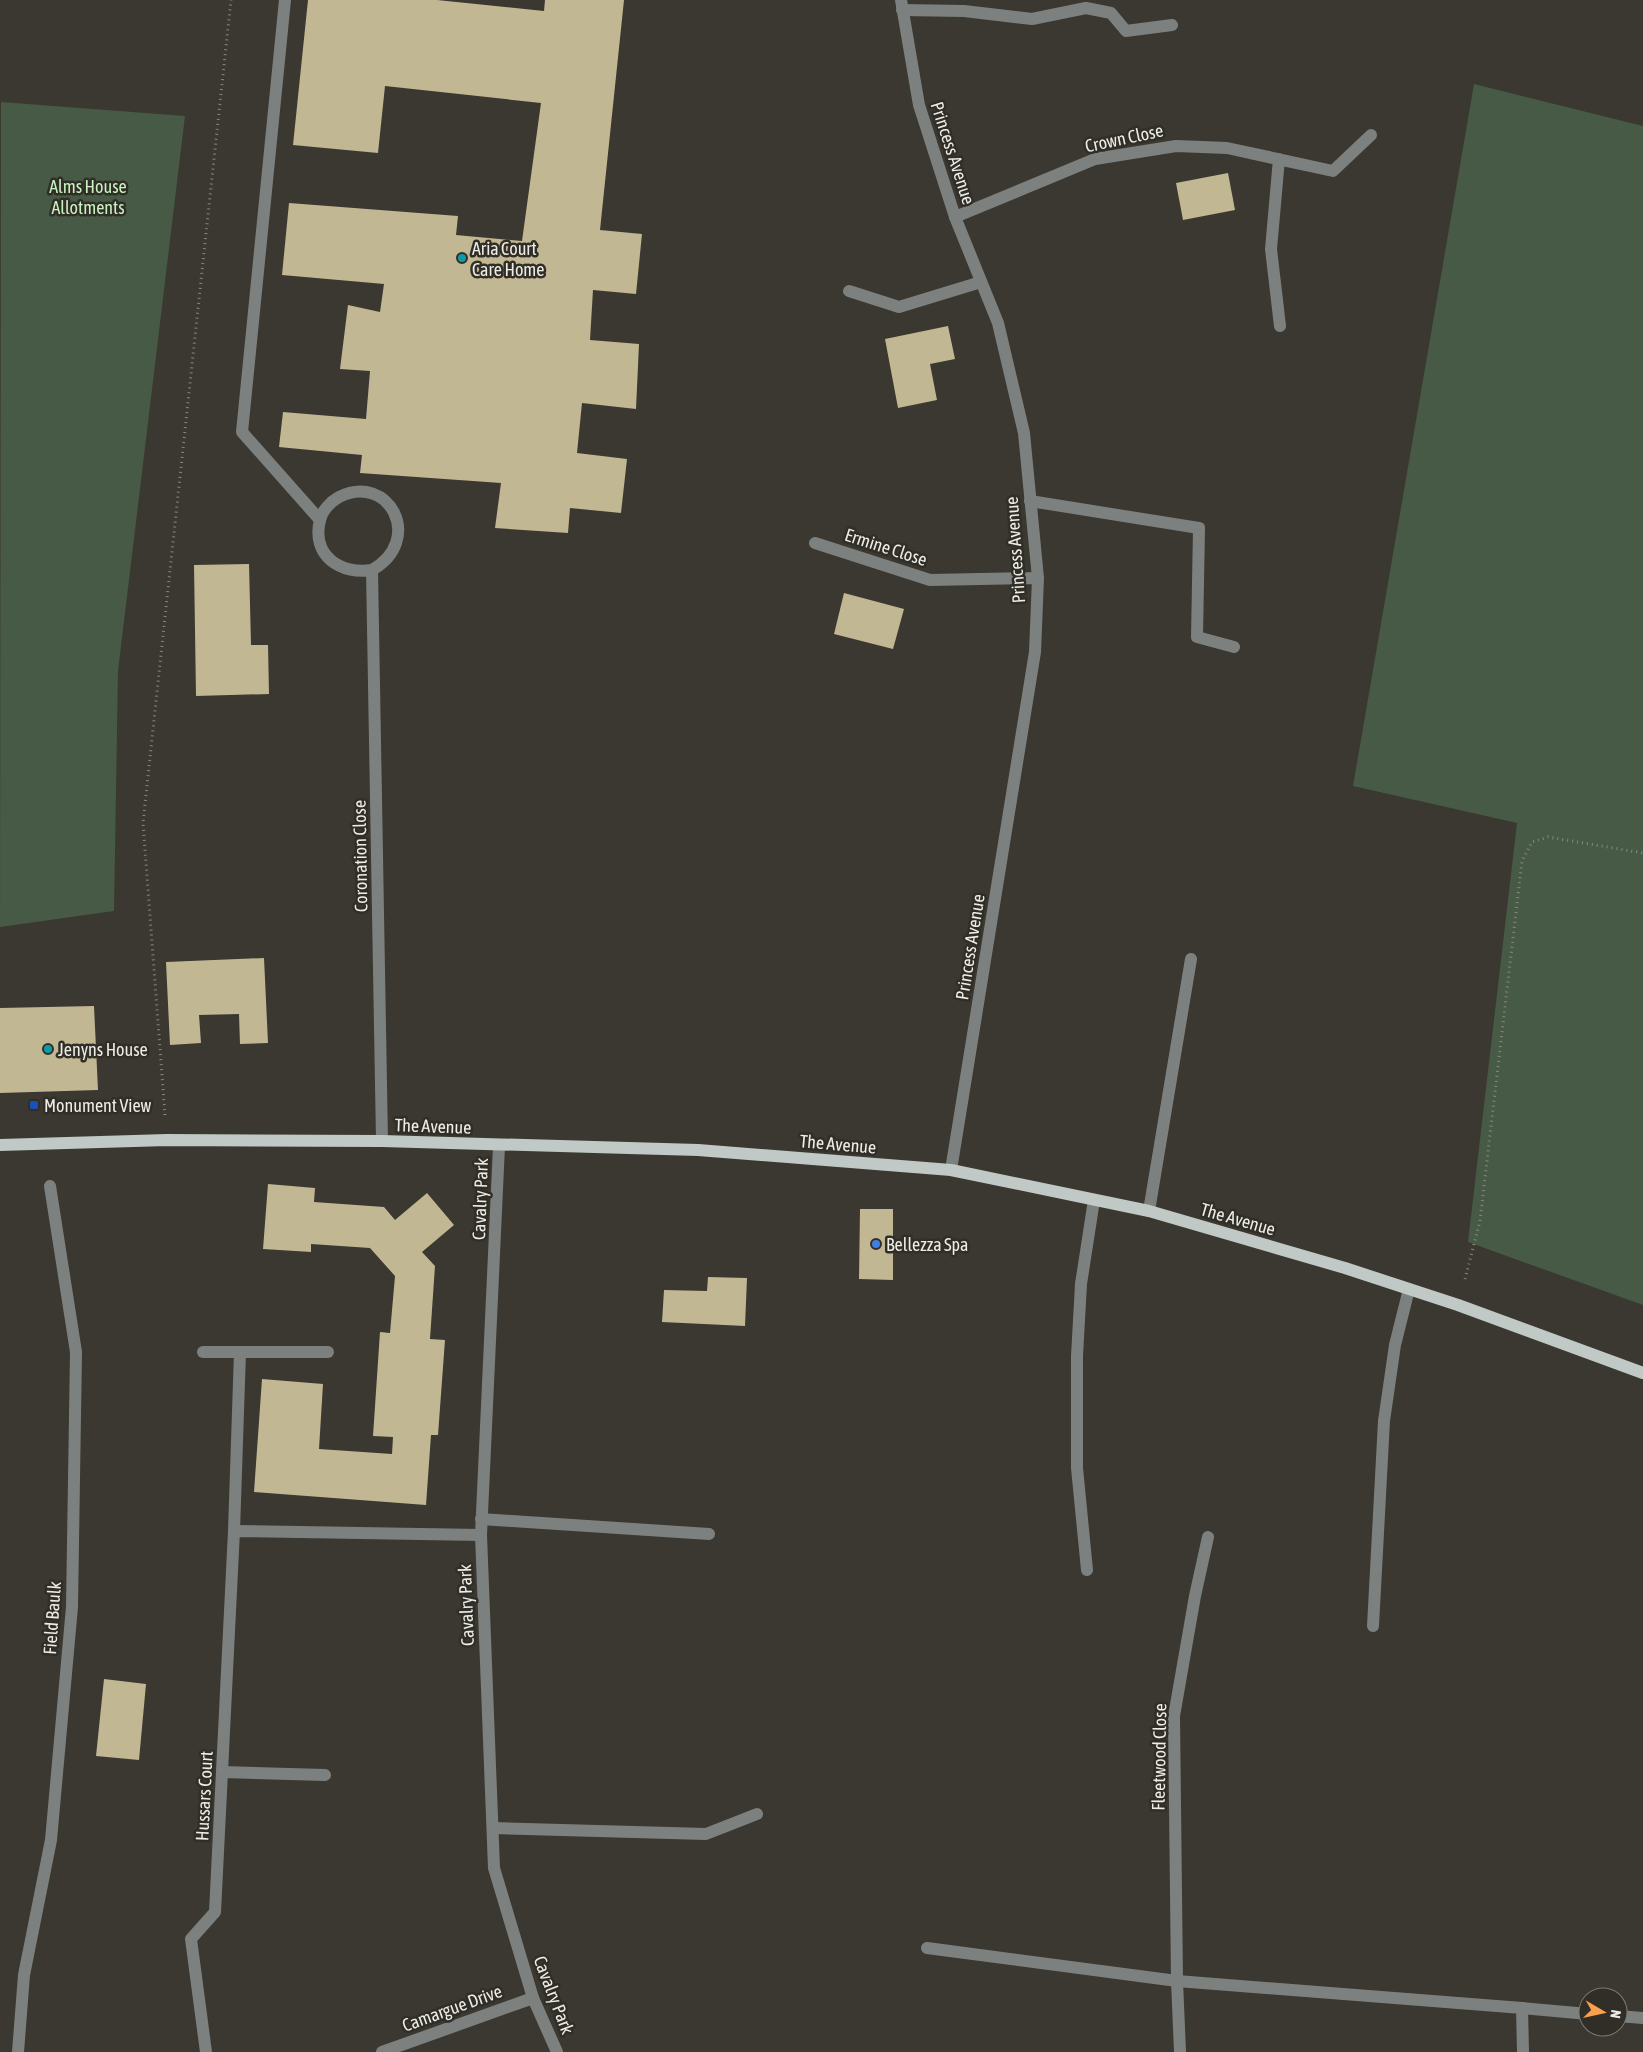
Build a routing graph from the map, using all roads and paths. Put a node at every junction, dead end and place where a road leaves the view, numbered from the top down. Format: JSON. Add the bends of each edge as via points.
{"nodes":[{"id":1,"x":231,"y":0,"type":"edge"},
{"id":2,"x":285,"y":0,"type":"edge"},
{"id":3,"x":901,"y":5,"type":"edge"},
{"id":4,"x":1172,"y":25,"type":"dead end"},
{"id":5,"x":1371,"y":135,"type":"dead end"},
{"id":6,"x":1279,"y":159,"type":"junction"},
{"id":7,"x":955,"y":217,"type":"junction"},
{"id":8,"x":981,"y":282,"type":"junction"},
{"id":9,"x":849,"y":291,"type":"dead end"},
{"id":10,"x":1280,"y":326,"type":"dead end"},
{"id":11,"x":1030,"y":502,"type":"junction"},
{"id":12,"x":320,"y":520,"type":"junction"},
{"id":13,"x":815,"y":543,"type":"dead end"},
{"id":14,"x":372,"y":570,"type":"junction"},
{"id":15,"x":1038,"y":578,"type":"junction"},
{"id":16,"x":1234,"y":647,"type":"dead end"},
{"id":17,"x":1643,"y":853,"type":"edge"},
{"id":18,"x":1191,"y":959,"type":"dead end"},
{"id":19,"x":167,"y":1140,"type":"junction"},
{"id":20,"x":382,"y":1141,"type":"junction"},
{"id":21,"x":0,"y":1145,"type":"edge"},
{"id":22,"x":500,"y":1146,"type":"junction"},
{"id":23,"x":951,"y":1170,"type":"junction"},
{"id":24,"x":50,"y":1186,"type":"dead end"},
{"id":25,"x":1094,"y":1200,"type":"junction"},
{"id":26,"x":1149,"y":1211,"type":"junction"},
{"id":27,"x":1409,"y":1289,"type":"junction"},
{"id":28,"x":1458,"y":1305,"type":"junction"},
{"id":29,"x":203,"y":1352,"type":"dead end"},
{"id":30,"x":240,"y":1352,"type":"junction"},
{"id":31,"x":328,"y":1352,"type":"dead end"},
{"id":32,"x":1643,"y":1373,"type":"edge"},
{"id":33,"x":482,"y":1519,"type":"junction"},
{"id":34,"x":234,"y":1531,"type":"junction"},
{"id":35,"x":709,"y":1534,"type":"dead end"},
{"id":36,"x":481,"y":1535,"type":"junction"},
{"id":37,"x":1208,"y":1537,"type":"dead end"},
{"id":38,"x":1087,"y":1570,"type":"dead end"},
{"id":39,"x":1373,"y":1626,"type":"dead end"},
{"id":40,"x":222,"y":1772,"type":"junction"},
{"id":41,"x":325,"y":1775,"type":"dead end"},
{"id":42,"x":756,"y":1814,"type":"dead end"},
{"id":43,"x":493,"y":1828,"type":"junction"},
{"id":44,"x":927,"y":1948,"type":"dead end"},
{"id":45,"x":1176,"y":1981,"type":"junction"},
{"id":46,"x":533,"y":1998,"type":"junction"},
{"id":47,"x":1522,"y":2008,"type":"junction"},
{"id":48,"x":1578,"y":2013,"type":"edge"},
{"id":49,"x":1628,"y":2017,"type":"edge"},
{"id":50,"x":1643,"y":2018,"type":"edge"},
{"id":51,"x":18,"y":2052,"type":"edge"},
{"id":52,"x":206,"y":2052,"type":"edge"},
{"id":53,"x":382,"y":2052,"type":"edge"},
{"id":54,"x":557,"y":2052,"type":"edge"},
{"id":55,"x":1180,"y":2052,"type":"edge"},
{"id":56,"x":1523,"y":2052,"type":"edge"}],
"edges":[{"from":1,"to":19,"type":"path","via":[[143,823]]},
{"from":2,"to":12,"type":"street","via":[[242,432]]},
{"from":3,"to":4,"type":"street","via":[[1032,19],[1086,8],[1111,13],[1126,31]]},
{"from":3,"to":7,"type":"street","name":"Princess Avenue","via":[[919,105]]},
{"from":5,"to":6,"type":"street","name":"Crown Close","via":[[1333,171]]},
{"from":6,"to":7,"type":"street","name":"Crown Close","via":[[1227,148],[1176,146],[1095,159]]},
{"from":6,"to":10,"type":"street","via":[[1271,249]]},
{"from":7,"to":8,"type":"street","name":"Princess Avenue"},
{"from":8,"to":9,"type":"street","via":[[899,307]]},
{"from":8,"to":11,"type":"street","name":"Princess Avenue","via":[[998,323],[1024,433]]},
{"from":11,"to":15,"type":"street","name":"Princess Avenue"},
{"from":11,"to":16,"type":"street","via":[[1199,528],[1196,637]]},
{"from":12,"to":14,"type":"street","via":[[318,534],[330,560],[341,568],[358,572]]},
{"from":12,"to":14,"type":"street","via":[[334,500],[347,493],[373,493],[385,500],[398,524],[398,539],[394,552]]},
{"from":13,"to":15,"type":"street","name":"Ermine Close","via":[[930,580]]},
{"from":14,"to":20,"type":"street","name":"Coronation Close"},
{"from":15,"to":23,"type":"street","name":"Princess Avenue","via":[[1035,652]]},
{"from":17,"to":28,"type":"path","via":[[1548,837],[1532,842],[1522,861],[1480,1221]]},
{"from":18,"to":26,"type":"street"},
{"from":19,"to":20,"type":"main road","name":"The Avenue"},
{"from":19,"to":21,"type":"main road","name":"The Avenue"},
{"from":20,"to":22,"type":"main road","name":"The Avenue"},
{"from":22,"to":23,"type":"main road","name":"The Avenue","via":[[698,1150]]},
{"from":22,"to":33,"type":"street","name":"Cavalry Park"},
{"from":23,"to":25,"type":"main road","name":"The Avenue"},
{"from":24,"to":51,"type":"street","name":"Field Baulk","via":[[76,1352],[72,1607],[51,1840],[24,1975]]},
{"from":25,"to":26,"type":"main road","name":"The Avenue"},
{"from":25,"to":38,"type":"street","via":[[1081,1284],[1077,1356],[1077,1468]]},
{"from":26,"to":27,"type":"main road","name":"The Avenue"},
{"from":27,"to":28,"type":"main road","name":"The Avenue"},
{"from":27,"to":39,"type":"street","via":[[1395,1345],[1384,1421]]},
{"from":28,"to":32,"type":"main road","name":"The Avenue"},
{"from":29,"to":30,"type":"street"},
{"from":30,"to":31,"type":"street"},
{"from":30,"to":34,"type":"street","name":"Hussars Court"},
{"from":33,"to":35,"type":"street"},
{"from":33,"to":36,"type":"street","name":"Cavalry Park"},
{"from":34,"to":36,"type":"street"},
{"from":34,"to":40,"type":"street","name":"Hussars Court"},
{"from":36,"to":43,"type":"street","name":"Cavalry Park"},
{"from":37,"to":45,"type":"street","name":"Fleetwood Close","via":[[1174,1716]]},
{"from":40,"to":41,"type":"street"},
{"from":40,"to":52,"type":"street","name":"Hussars Court","via":[[215,1912],[191,1939]]},
{"from":42,"to":43,"type":"street","via":[[706,1834]]},
{"from":43,"to":46,"type":"street","name":"Cavalry Park","via":[[494,1868]]},
{"from":44,"to":45,"type":"street"},
{"from":45,"to":47,"type":"street"},
{"from":45,"to":55,"type":"street","name":"Fleetwood Close"},
{"from":46,"to":53,"type":"street","name":"Camargue Drive"},
{"from":46,"to":54,"type":"street","name":"Cavalry Park"},
{"from":47,"to":48,"type":"street"},
{"from":47,"to":56,"type":"street"},
{"from":49,"to":50,"type":"street"}]}
